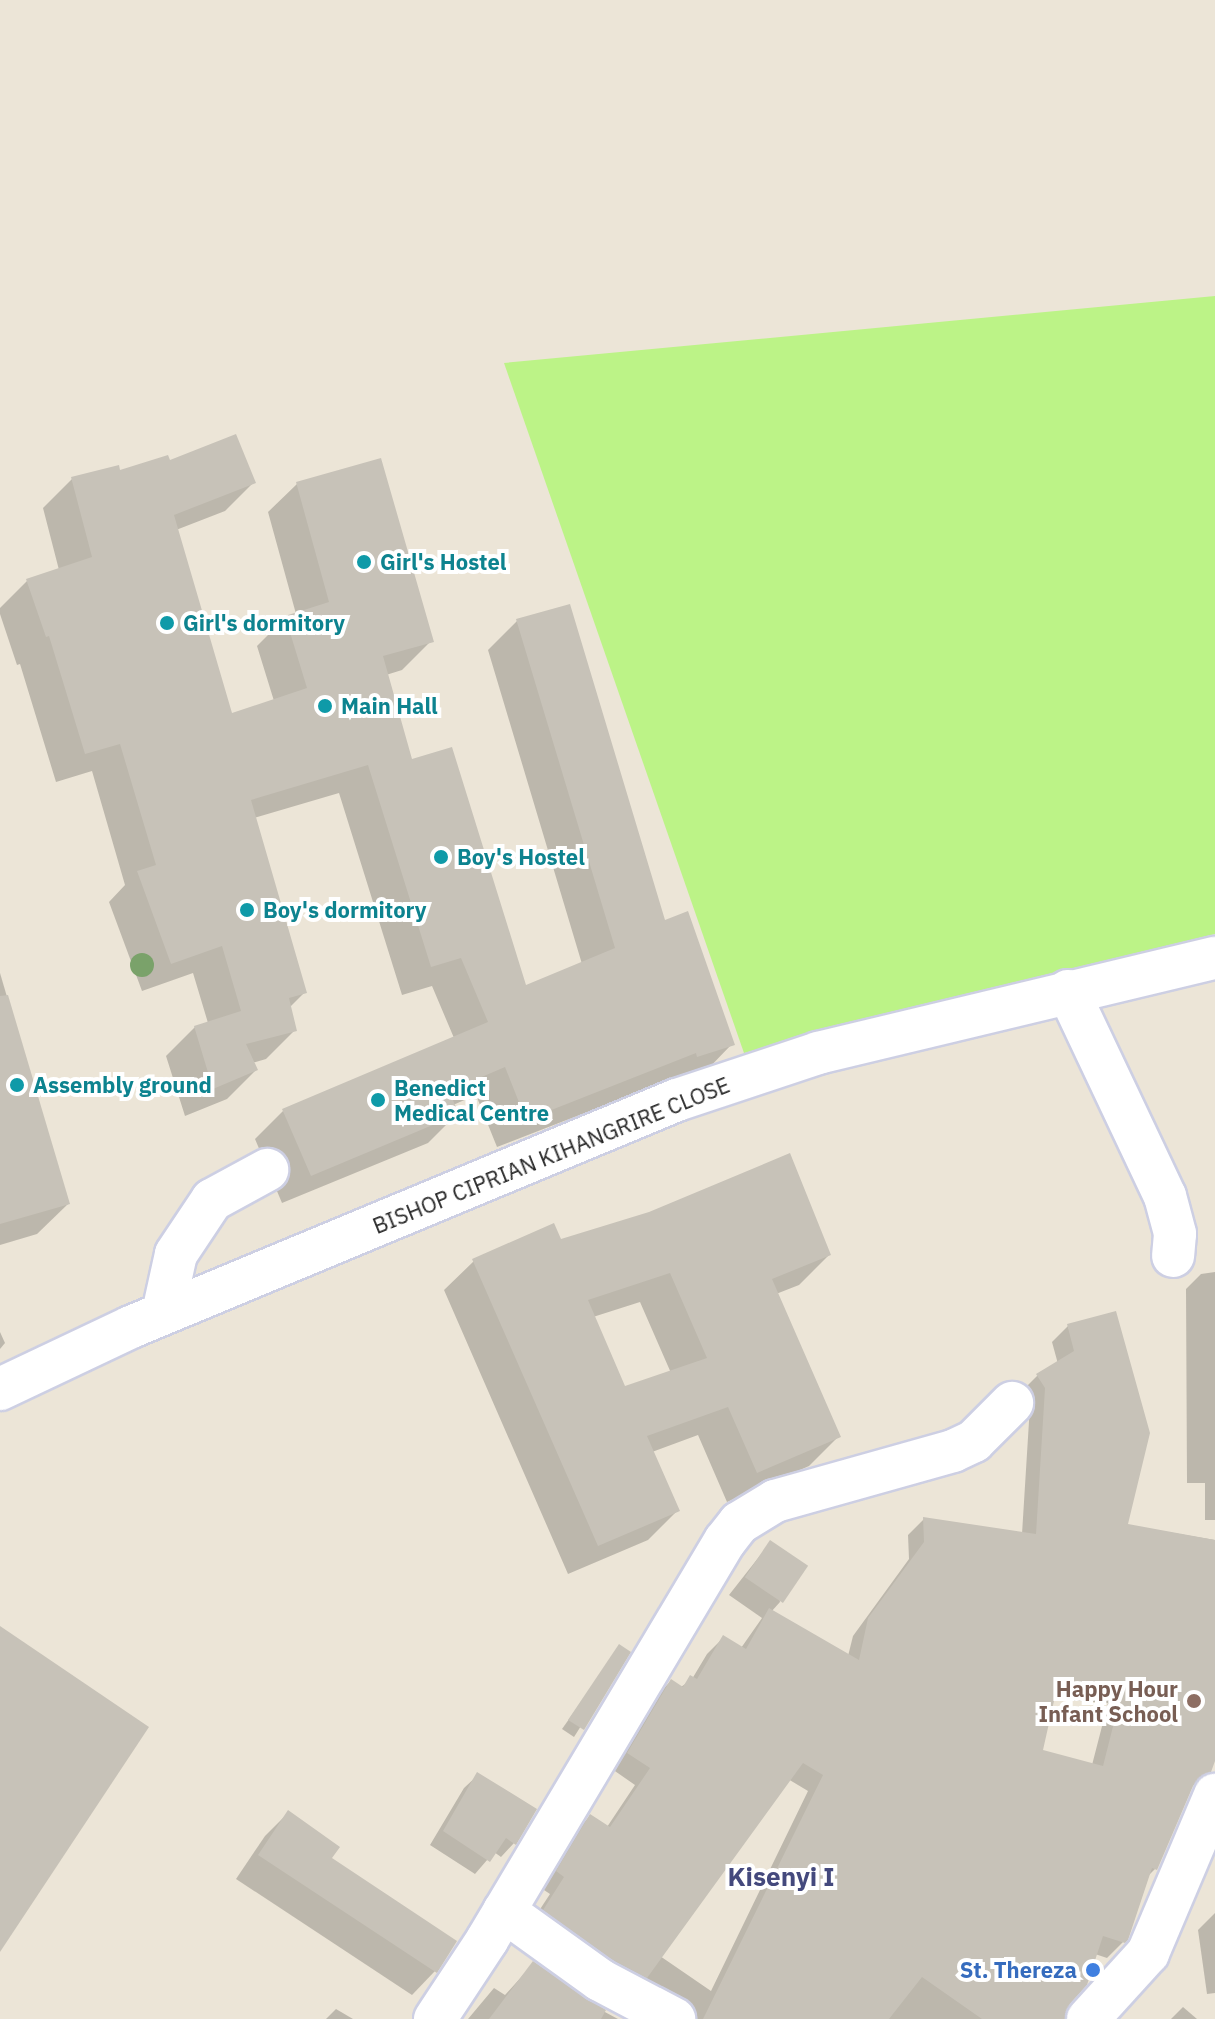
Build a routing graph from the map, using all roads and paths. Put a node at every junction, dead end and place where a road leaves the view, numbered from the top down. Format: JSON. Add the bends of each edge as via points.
{"nodes":[{"id":1,"x":1215,"y":958,"type":"edge"},
{"id":2,"x":1068,"y":991,"type":"junction"},
{"id":3,"x":267,"y":1170,"type":"dead end"},
{"id":4,"x":1173,"y":1256,"type":"dead end"},
{"id":5,"x":163,"y":1313,"type":"junction"},
{"id":6,"x":0,"y":1389,"type":"edge"},
{"id":7,"x":1012,"y":1403,"type":"dead end"},
{"id":8,"x":1215,"y":1795,"type":"edge"},
{"id":9,"x":504,"y":1911,"type":"junction"},
{"id":10,"x":435,"y":2019,"type":"edge"},
{"id":11,"x":674,"y":2019,"type":"edge"},
{"id":12,"x":1088,"y":2019,"type":"edge"}],
"edges":[{"from":1,"to":2,"type":"street","name":"BISHOP CIPRIAN KIHANGRIRE CLOSE"},
{"from":2,"to":4,"type":"street","via":[[1165,1196],[1175,1234]]},
{"from":2,"to":5,"type":"street","name":"BISHOP CIPRIAN KIHANGRIRE CLOSE","via":[[818,1053],[677,1100]]},
{"from":3,"to":5,"type":"street","via":[[212,1200],[176,1254]]},
{"from":5,"to":6,"type":"street","name":"BISHOP CIPRIAN KIHANGRIRE CLOSE"},
{"from":7,"to":9,"type":"street","via":[[974,1441],[953,1451],[775,1501],[739,1523]]},
{"from":8,"to":12,"type":"street","via":[[1148,1953]]},
{"from":9,"to":10,"type":"street"},
{"from":9,"to":11,"type":"street","via":[[600,1980]]}]}
